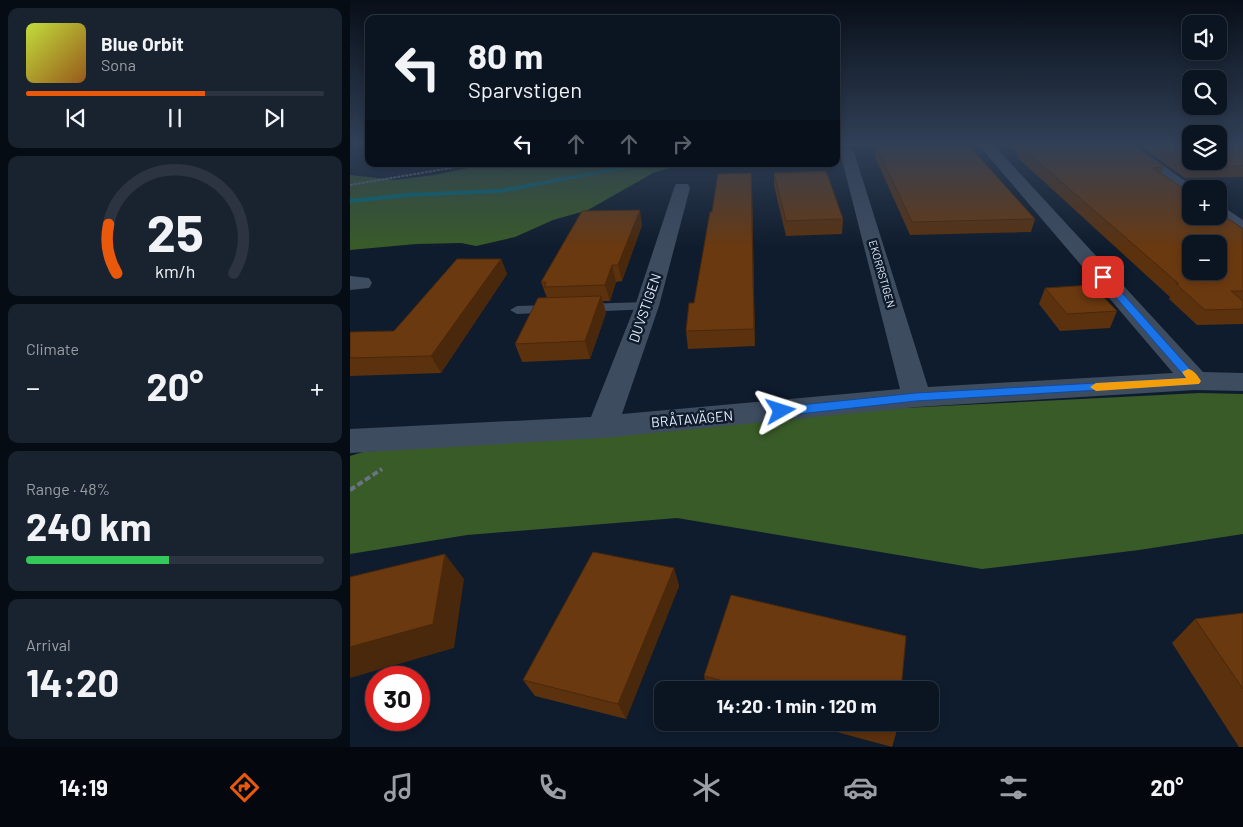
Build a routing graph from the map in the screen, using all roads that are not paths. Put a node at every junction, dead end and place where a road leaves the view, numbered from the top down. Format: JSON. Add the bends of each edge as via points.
{"nodes":[{"id":1,"x":854,"y":178,"type":"edge"},
{"id":2,"x":1015,"y":178,"type":"edge"},
{"id":3,"x":1170,"y":178,"type":"edge"},
{"id":4,"x":1182,"y":186,"type":"edge"},
{"id":5,"x":682,"y":188,"type":"dead end"},
{"id":6,"x":1227,"y":218,"type":"edge"},
{"id":7,"x":1243,"y":229,"type":"edge"},
{"id":8,"x":647,"y":306,"type":"junction"},
{"id":9,"x":517,"y":310,"type":"dead end"},
{"id":10,"x":1195,"y":381,"type":"junction"},
{"id":11,"x":1243,"y":382,"type":"edge"},
{"id":12,"x":916,"y":397,"type":"junction"},
{"id":13,"x":602,"y":427,"type":"junction"},
{"id":14,"x":350,"y":441,"type":"edge"}],
"edges":[{"from":1,"to":12,"type":"street","name":"EKORRSTIGEN"},
{"from":2,"to":10,"type":"street"},
{"from":3,"to":4,"type":"street"},
{"from":5,"to":8,"type":"street","name":"DUVSTIGEN"},
{"from":6,"to":7,"type":"street"},
{"from":8,"to":9,"type":"lane"},
{"from":8,"to":13,"type":"street","name":"DUVSTIGEN"},
{"from":10,"to":11,"type":"street","name":"BRÅTAVÄGEN"},
{"from":10,"to":12,"type":"street","name":"BRÅTAVÄGEN"},
{"from":12,"to":13,"type":"street","name":"BRÅTAVÄGEN"},
{"from":13,"to":14,"type":"street","name":"BRÅTAVÄGEN"}]}
